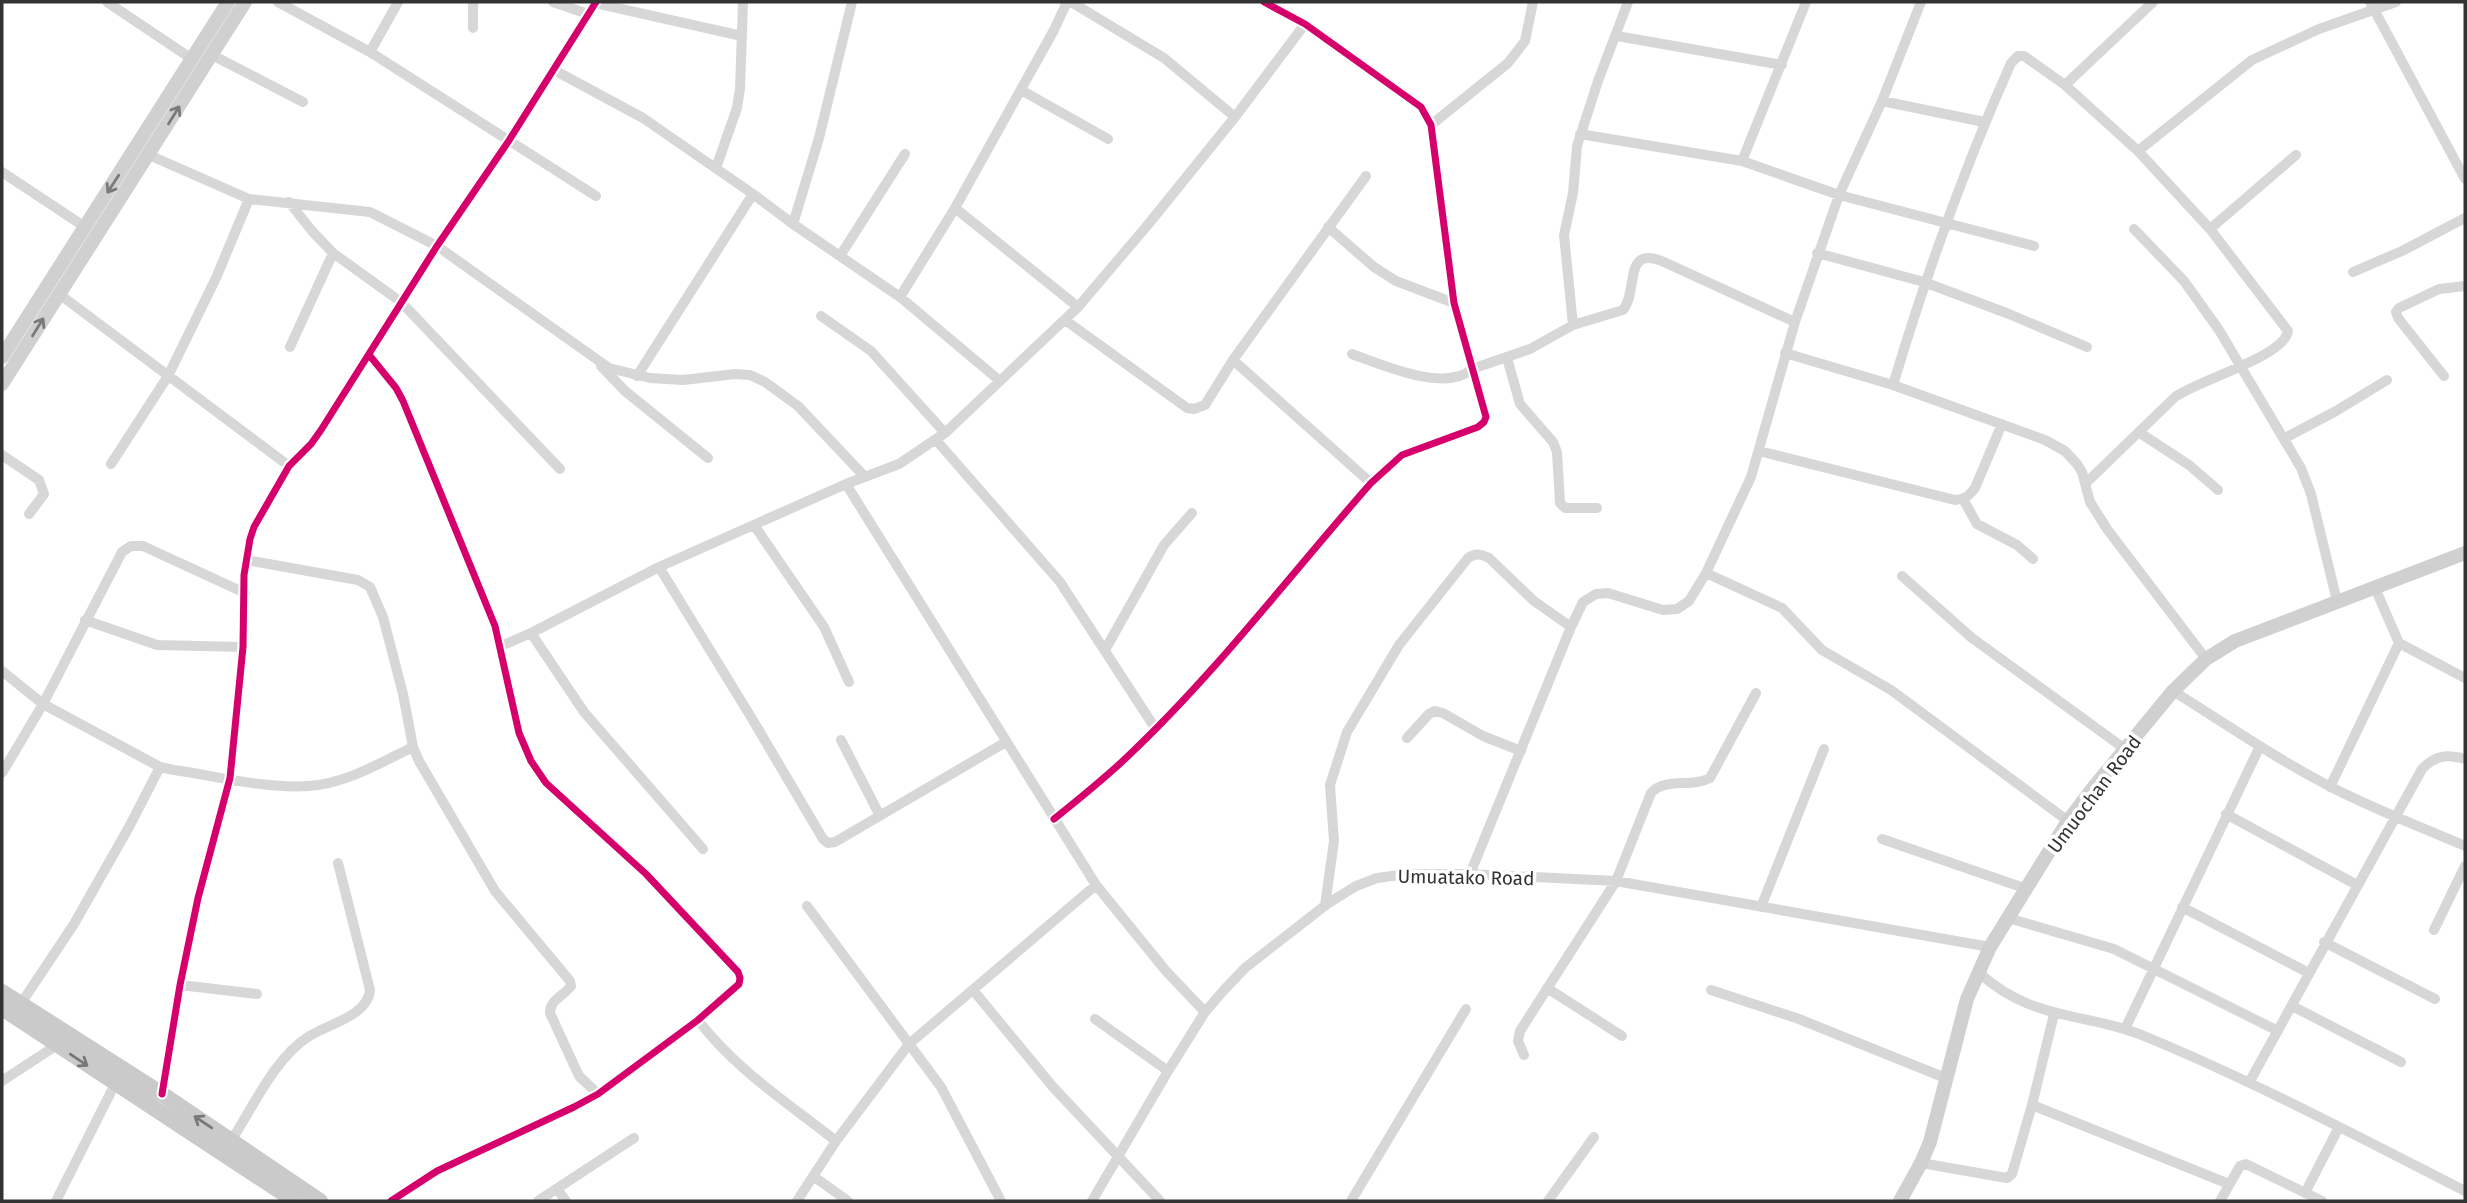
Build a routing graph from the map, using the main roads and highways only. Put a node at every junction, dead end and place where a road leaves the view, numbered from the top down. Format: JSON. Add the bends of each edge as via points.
{"nodes":[{"id":1,"x":2,"y":992,"type":"edge"},
{"id":2,"x":2,"y":1008,"type":"edge"},
{"id":3,"x":267,"y":1174,"type":"junction"},
{"id":4,"x":295,"y":1201,"type":"edge"},
{"id":5,"x":320,"y":1201,"type":"edge"}],
"edges":[{"from":3,"to":1,"type":"main road","one_way":true,"via":[[231,1141]]},
{"from":2,"to":3,"type":"main road","one_way":true,"via":[[115,1084]]},
{"from":3,"to":4,"type":"main road"},
{"from":3,"to":5,"type":"main road"}]}
